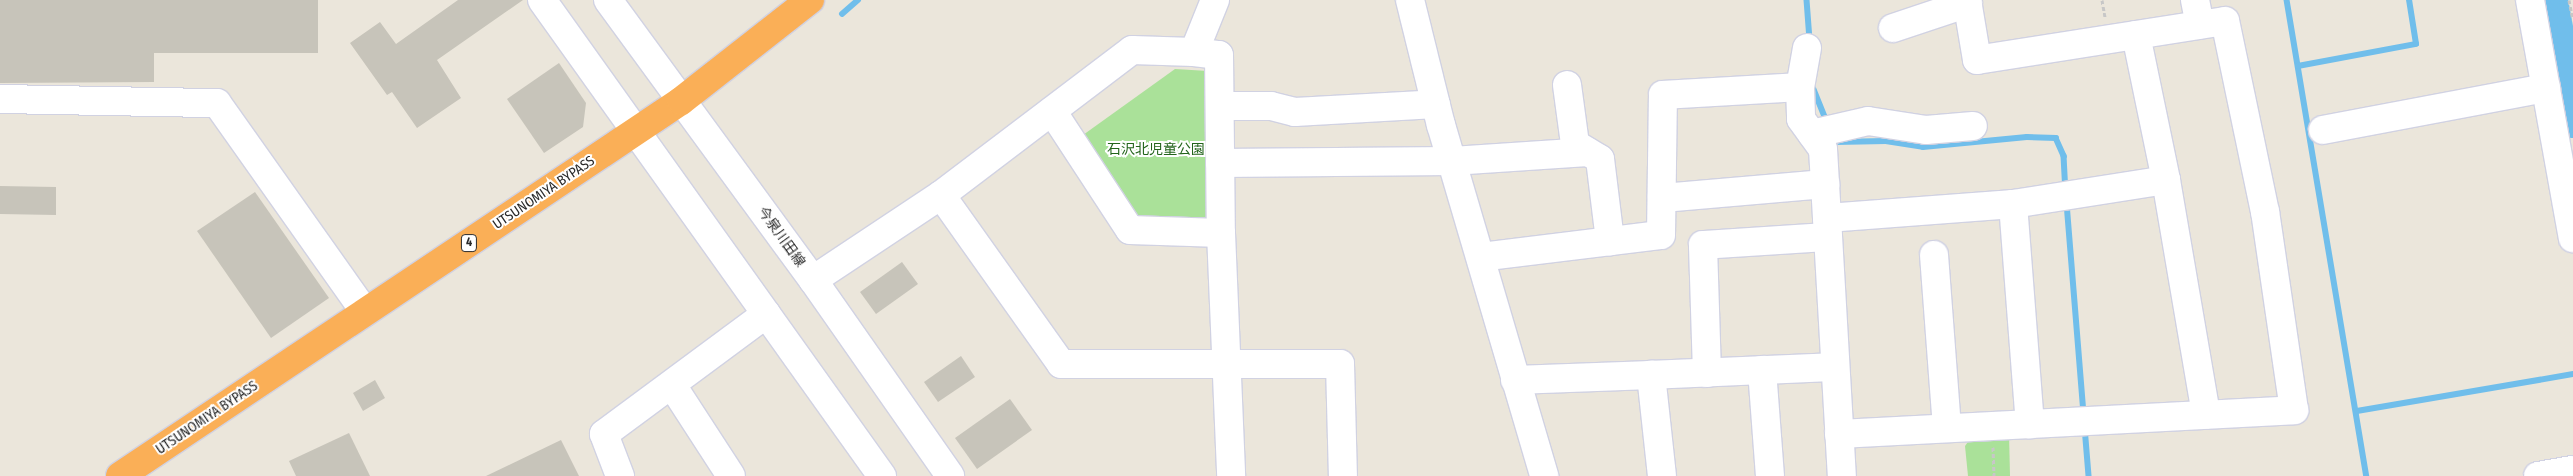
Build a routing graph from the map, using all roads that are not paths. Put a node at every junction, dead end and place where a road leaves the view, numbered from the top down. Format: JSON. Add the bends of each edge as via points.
{"nodes":[{"id":1,"x":542,"y":0,"type":"edge"},
{"id":2,"x":608,"y":0,"type":"edge"},
{"id":3,"x":810,"y":0,"type":"edge"},
{"id":4,"x":1215,"y":0,"type":"edge"},
{"id":5,"x":1410,"y":0,"type":"edge"},
{"id":6,"x":2530,"y":0,"type":"edge"},
{"id":7,"x":1967,"y":2,"type":"edge"},
{"id":8,"x":2198,"y":12,"type":"edge"},
{"id":9,"x":1893,"y":28,"type":"dead end"},
{"id":10,"x":2136,"y":35,"type":"junction"},
{"id":11,"x":1807,"y":48,"type":"dead end"},
{"id":12,"x":1194,"y":52,"type":"junction"},
{"id":13,"x":1567,"y":85,"type":"dead end"},
{"id":14,"x":1800,"y":87,"type":"junction"},
{"id":15,"x":2546,"y":88,"type":"junction"},
{"id":16,"x":0,"y":99,"type":"edge"},
{"id":17,"x":681,"y":101,"type":"junction"},
{"id":18,"x":1436,"y":104,"type":"junction"},
{"id":19,"x":1220,"y":106,"type":"junction"},
{"id":20,"x":1052,"y":111,"type":"junction"},
{"id":21,"x":1973,"y":126,"type":"dead end"},
{"id":22,"x":2323,"y":130,"type":"dead end"},
{"id":23,"x":635,"y":131,"type":"junction"},
{"id":24,"x":1812,"y":134,"type":"junction"},
{"id":25,"x":1588,"y":152,"type":"junction"},
{"id":26,"x":1452,"y":161,"type":"junction"},
{"id":27,"x":1220,"y":163,"type":"junction"},
{"id":28,"x":2166,"y":180,"type":"junction"},
{"id":29,"x":1825,"y":184,"type":"junction"},
{"id":30,"x":941,"y":195,"type":"junction"},
{"id":31,"x":1662,"y":198,"type":"junction"},
{"id":32,"x":2013,"y":204,"type":"junction"},
{"id":33,"x":1827,"y":228,"type":"junction"},
{"id":34,"x":1221,"y":233,"type":"junction"},
{"id":35,"x":2573,"y":238,"type":"edge"},
{"id":36,"x":1610,"y":241,"type":"junction"},
{"id":37,"x":1934,"y":256,"type":"dead end"},
{"id":38,"x":1481,"y":257,"type":"junction"},
{"id":39,"x":813,"y":280,"type":"junction"},
{"id":40,"x":365,"y":312,"type":"junction"},
{"id":41,"x":766,"y":314,"type":"junction"},
{"id":42,"x":1227,"y":362,"type":"junction"},
{"id":43,"x":1835,"y":367,"type":"junction"},
{"id":44,"x":1762,"y":370,"type":"junction"},
{"id":45,"x":1707,"y":372,"type":"junction"},
{"id":46,"x":1651,"y":375,"type":"junction"},
{"id":47,"x":1515,"y":380,"type":"junction"},
{"id":48,"x":672,"y":385,"type":"junction"},
{"id":49,"x":2206,"y":415,"type":"junction"},
{"id":50,"x":2030,"y":424,"type":"junction"},
{"id":51,"x":1947,"y":428,"type":"junction"},
{"id":52,"x":1839,"y":434,"type":"junction"},
{"id":53,"x":2573,"y":470,"type":"edge"},
{"id":54,"x":120,"y":476,"type":"edge"},
{"id":55,"x":620,"y":476,"type":"edge"},
{"id":56,"x":730,"y":476,"type":"edge"},
{"id":57,"x":882,"y":476,"type":"edge"},
{"id":58,"x":950,"y":476,"type":"edge"},
{"id":59,"x":1232,"y":476,"type":"edge"},
{"id":60,"x":1343,"y":476,"type":"edge"},
{"id":61,"x":1544,"y":476,"type":"edge"},
{"id":62,"x":1662,"y":476,"type":"edge"},
{"id":63,"x":1770,"y":476,"type":"edge"},
{"id":64,"x":1842,"y":476,"type":"edge"},
{"id":65,"x":2538,"y":476,"type":"edge"}],
"edges":[{"from":1,"to":23,"type":"street"},
{"from":2,"to":17,"type":"street","name":"今泉川田線"},
{"from":3,"to":17,"type":"highway","name":"UTSUNOMIYA BYPASS","number":"4"},
{"from":4,"to":12,"type":"street"},
{"from":5,"to":18,"type":"street"},
{"from":6,"to":15,"type":"street"},
{"from":7,"to":9,"type":"street"},
{"from":7,"to":10,"type":"street","via":[[1977,60]]},
{"from":8,"to":10,"type":"street"},
{"from":8,"to":49,"type":"street","via":[[2225,21],[2265,212],[2294,410]]},
{"from":10,"to":28,"type":"street"},
{"from":11,"to":14,"type":"street"},
{"from":12,"to":19,"type":"street","via":[[1219,55]]},
{"from":12,"to":20,"type":"street","via":[[1132,50]]},
{"from":13,"to":25,"type":"street","via":[[1575,144]]},
{"from":14,"to":24,"type":"street","via":[[1801,118]]},
{"from":14,"to":31,"type":"street","via":[[1663,95]]},
{"from":15,"to":22,"type":"street"},
{"from":15,"to":35,"type":"street"},
{"from":16,"to":40,"type":"street","via":[[217,103]]},
{"from":17,"to":23,"type":"highway","name":"UTSUNOMIYA BYPASS","number":"4"},
{"from":17,"to":39,"type":"street","name":"今泉川田線"},
{"from":18,"to":19,"type":"street","via":[[1295,112],[1271,106]]},
{"from":18,"to":26,"type":"street"},
{"from":19,"to":27,"type":"street"},
{"from":20,"to":30,"type":"street"},
{"from":20,"to":34,"type":"street","via":[[1130,230]]},
{"from":21,"to":24,"type":"street","via":[[1926,130],[1868,121]]},
{"from":23,"to":40,"type":"highway","name":"UTSUNOMIYA BYPASS","number":"4"},
{"from":23,"to":41,"type":"street"},
{"from":24,"to":29,"type":"street","via":[[1823,149]]},
{"from":25,"to":26,"type":"street"},
{"from":25,"to":36,"type":"street","via":[[1600,159]]},
{"from":26,"to":27,"type":"street"},
{"from":26,"to":38,"type":"street"},
{"from":27,"to":34,"type":"street"},
{"from":28,"to":32,"type":"street"},
{"from":28,"to":49,"type":"street"},
{"from":29,"to":31,"type":"street"},
{"from":29,"to":33,"type":"street"},
{"from":30,"to":39,"type":"street"},
{"from":30,"to":42,"type":"street","via":[[1061,364]]},
{"from":31,"to":36,"type":"street","via":[[1661,235]]},
{"from":32,"to":33,"type":"street"},
{"from":32,"to":50,"type":"street"},
{"from":33,"to":43,"type":"street"},
{"from":33,"to":45,"type":"street","via":[[1703,245]]},
{"from":34,"to":42,"type":"street"},
{"from":36,"to":38,"type":"street"},
{"from":37,"to":51,"type":"street"},
{"from":38,"to":47,"type":"street"},
{"from":39,"to":58,"type":"street","name":"今泉川田線"},
{"from":40,"to":54,"type":"highway","name":"UTSUNOMIYA BYPASS","number":"4"},
{"from":41,"to":48,"type":"street"},
{"from":41,"to":57,"type":"street"},
{"from":42,"to":59,"type":"street"},
{"from":42,"to":60,"type":"street","via":[[1340,364]]},
{"from":43,"to":44,"type":"street"},
{"from":43,"to":52,"type":"street"},
{"from":44,"to":45,"type":"street"},
{"from":44,"to":63,"type":"street"},
{"from":45,"to":46,"type":"street"},
{"from":46,"to":47,"type":"street"},
{"from":46,"to":62,"type":"street"},
{"from":47,"to":61,"type":"street"},
{"from":48,"to":55,"type":"street","via":[[604,434]]},
{"from":48,"to":56,"type":"street"},
{"from":49,"to":50,"type":"street"},
{"from":50,"to":51,"type":"street"},
{"from":51,"to":52,"type":"street"},
{"from":52,"to":64,"type":"street"},
{"from":53,"to":65,"type":"street"}]}
